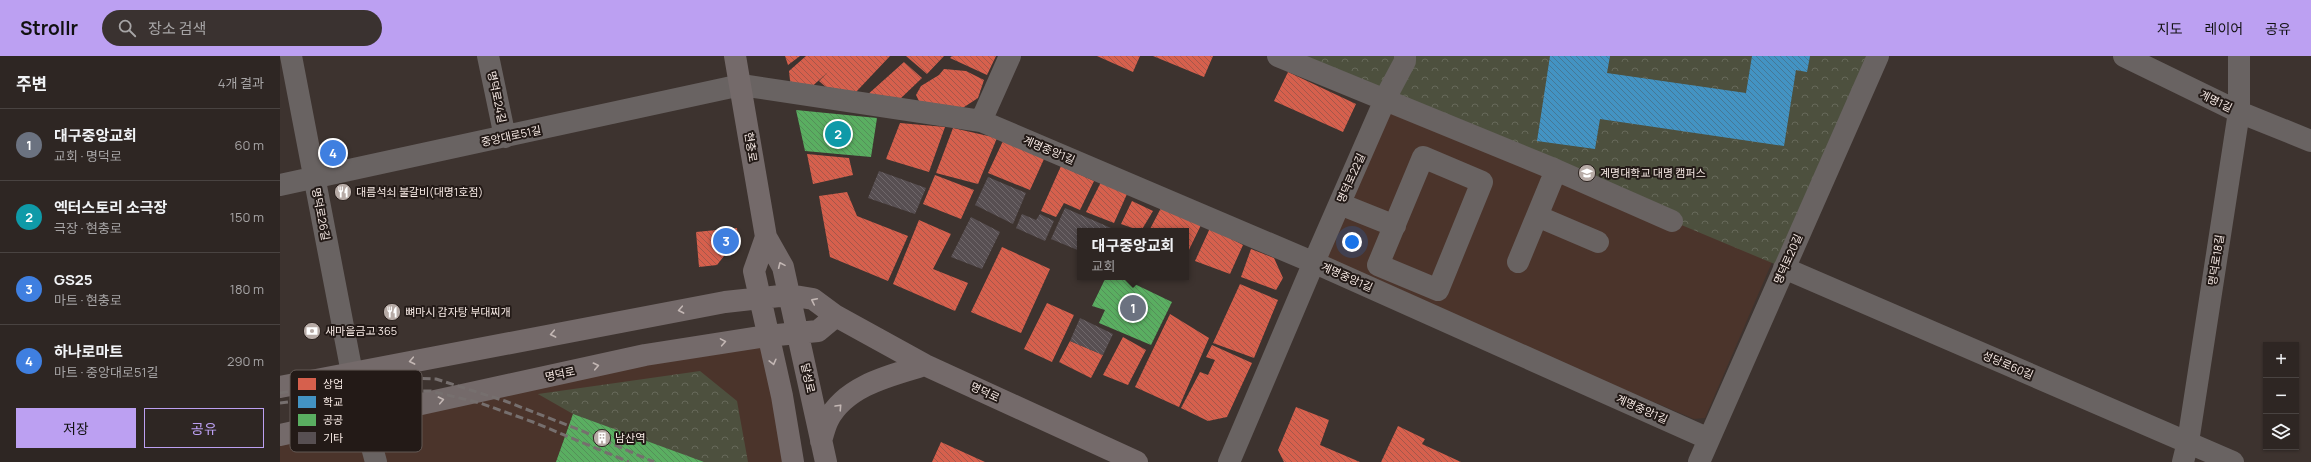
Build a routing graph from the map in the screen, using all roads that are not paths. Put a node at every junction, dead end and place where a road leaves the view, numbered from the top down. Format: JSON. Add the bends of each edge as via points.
{"nodes":[{"id":1,"x":291,"y":56,"type":"edge"},
{"id":2,"x":488,"y":56,"type":"edge"},
{"id":3,"x":736,"y":56,"type":"edge"},
{"id":4,"x":1010,"y":56,"type":"edge"},
{"id":5,"x":1278,"y":56,"type":"edge"},
{"id":6,"x":1405,"y":56,"type":"edge"},
{"id":7,"x":1878,"y":56,"type":"edge"},
{"id":8,"x":2124,"y":56,"type":"edge"},
{"id":9,"x":2240,"y":56,"type":"edge"},
{"id":10,"x":741,"y":85,"type":"junction"},
{"id":11,"x":1387,"y":96,"type":"junction"},
{"id":12,"x":2239,"y":112,"type":"junction"},
{"id":13,"x":981,"y":121,"type":"junction"},
{"id":14,"x":505,"y":137,"type":"junction"},
{"id":15,"x":2311,"y":141,"type":"edge"},
{"id":16,"x":1556,"y":170,"type":"junction"},
{"id":17,"x":314,"y":179,"type":"junction"},
{"id":18,"x":280,"y":185,"type":"edge"},
{"id":19,"x":1340,"y":204,"type":"junction"},
{"id":20,"x":1537,"y":216,"type":"junction"},
{"id":21,"x":1672,"y":221,"type":"dead end"},
{"id":22,"x":1395,"y":226,"type":"junction"},
{"id":23,"x":766,"y":237,"type":"junction"},
{"id":24,"x":1598,"y":242,"type":"dead end"},
{"id":25,"x":1314,"y":262,"type":"junction"},
{"id":26,"x":1518,"y":262,"type":"dead end"},
{"id":27,"x":1784,"y":268,"type":"junction"},
{"id":28,"x":789,"y":295,"type":"junction"},
{"id":29,"x":758,"y":297,"type":"junction"},
{"id":30,"x":836,"y":316,"type":"junction"},
{"id":31,"x":798,"y":333,"type":"junction"},
{"id":32,"x":767,"y":336,"type":"junction"},
{"id":33,"x":925,"y":365,"type":"junction"},
{"id":34,"x":351,"y":370,"type":"edge"},
{"id":35,"x":368,"y":370,"type":"edge"},
{"id":36,"x":290,"y":385,"type":"edge"},
{"id":37,"x":280,"y":387,"type":"edge"},
{"id":38,"x":422,"y":403,"type":"edge"},
{"id":39,"x":290,"y":433,"type":"edge"},
{"id":40,"x":280,"y":435,"type":"edge"},
{"id":41,"x":1709,"y":439,"type":"junction"},
{"id":42,"x":821,"y":441,"type":"junction"},
{"id":43,"x":373,"y":452,"type":"edge"},
{"id":44,"x":2185,"y":452,"type":"edge"},
{"id":45,"x":376,"y":462,"type":"edge"},
{"id":46,"x":793,"y":462,"type":"edge"},
{"id":47,"x":826,"y":462,"type":"edge"},
{"id":48,"x":1138,"y":462,"type":"edge"},
{"id":49,"x":1230,"y":462,"type":"edge"},
{"id":50,"x":1699,"y":462,"type":"edge"},
{"id":51,"x":2233,"y":462,"type":"edge"}],
"edges":[{"from":1,"to":17,"type":"street","name":"명덕로26길"},
{"from":2,"to":14,"type":"street","name":"명덕로24길"},
{"from":3,"to":10,"type":"main road","name":"현충로"},
{"from":4,"to":13,"type":"street"},
{"from":5,"to":11,"type":"street"},
{"from":6,"to":11,"type":"street","name":"명덕로22길"},
{"from":7,"to":27,"type":"street","name":"명덕로20길"},
{"from":8,"to":12,"type":"street","name":"계명1길"},
{"from":9,"to":12,"type":"street","name":"명덕로18길"},
{"from":10,"to":13,"type":"street","name":"계명중앙1길"},
{"from":10,"to":14,"type":"street","name":"중앙대로51길"},
{"from":10,"to":23,"type":"main road","name":"현충로"},
{"from":11,"to":16,"type":"street"},
{"from":11,"to":19,"type":"street","name":"명덕로22길"},
{"from":12,"to":15,"type":"street","name":"계명1길"},
{"from":12,"to":44,"type":"street","name":"명덕로18길"},
{"from":13,"to":25,"type":"street","name":"계명중앙1길"},
{"from":14,"to":17,"type":"street","name":"중앙대로51길"},
{"from":16,"to":20,"type":"street"},
{"from":16,"to":21,"type":"street"},
{"from":17,"to":18,"type":"street","name":"중앙대로51길"},
{"from":17,"to":34,"type":"street","name":"명덕로26길"},
{"from":19,"to":22,"type":"street"},
{"from":19,"to":25,"type":"street","name":"명덕로22길"},
{"from":20,"to":24,"type":"street"},
{"from":20,"to":26,"type":"street"},
{"from":22,"to":22,"type":"street","via":[[1423,158],[1482,182],[1438,290],[1378,265]]},
{"from":28,"to":23,"type":"main road","name":"현충로","one_way":true,"via":[[783,267]]},
{"from":23,"to":29,"type":"main road","name":"현충로","via":[[754,271]]},
{"from":25,"to":41,"type":"street","name":"계명중앙1길"},
{"from":25,"to":49,"type":"street","name":"명덕로22길"},
{"from":27,"to":41,"type":"street","name":"명덕로20길"},
{"from":27,"to":44,"type":"street","name":"성당로60길"},
{"from":28,"to":29,"type":"main road","name":"명덕로"},
{"from":30,"to":28,"type":"main road","name":"명덕로","one_way":true,"via":[[813,299]]},
{"from":28,"to":31,"type":"main road","name":"달성로"},
{"from":29,"to":32,"type":"main road","name":"현충로"},
{"from":29,"to":35,"type":"main road","name":"명덕로","one_way":true},
{"from":30,"to":31,"type":"main road","name":"명덕로","via":[[818,331]]},
{"from":30,"to":33,"type":"main road","name":"명덕로"},
{"from":31,"to":32,"type":"main road","name":"명덕로"},
{"from":31,"to":42,"type":"main road","name":"달성로"},
{"from":38,"to":32,"type":"main road","name":"명덕로","one_way":true,"via":[[645,355]]},
{"from":32,"to":46,"type":"main road","name":"현충로","one_way":true,"via":[[782,396]]},
{"from":42,"to":33,"type":"main road","one_way":true,"via":[[828,420],[856,391],[879,379]]},
{"from":33,"to":48,"type":"main road","name":"명덕로"},
{"from":36,"to":37,"type":"main road","name":"명덕로"},
{"from":39,"to":40,"type":"main road","name":"명덕로"},
{"from":41,"to":50,"type":"street","name":"명덕로20길"},
{"from":42,"to":47,"type":"main road","name":"달성로"},
{"from":43,"to":45,"type":"street","name":"명덕로26길"},
{"from":44,"to":51,"type":"street","name":"성당로60길"}]}
